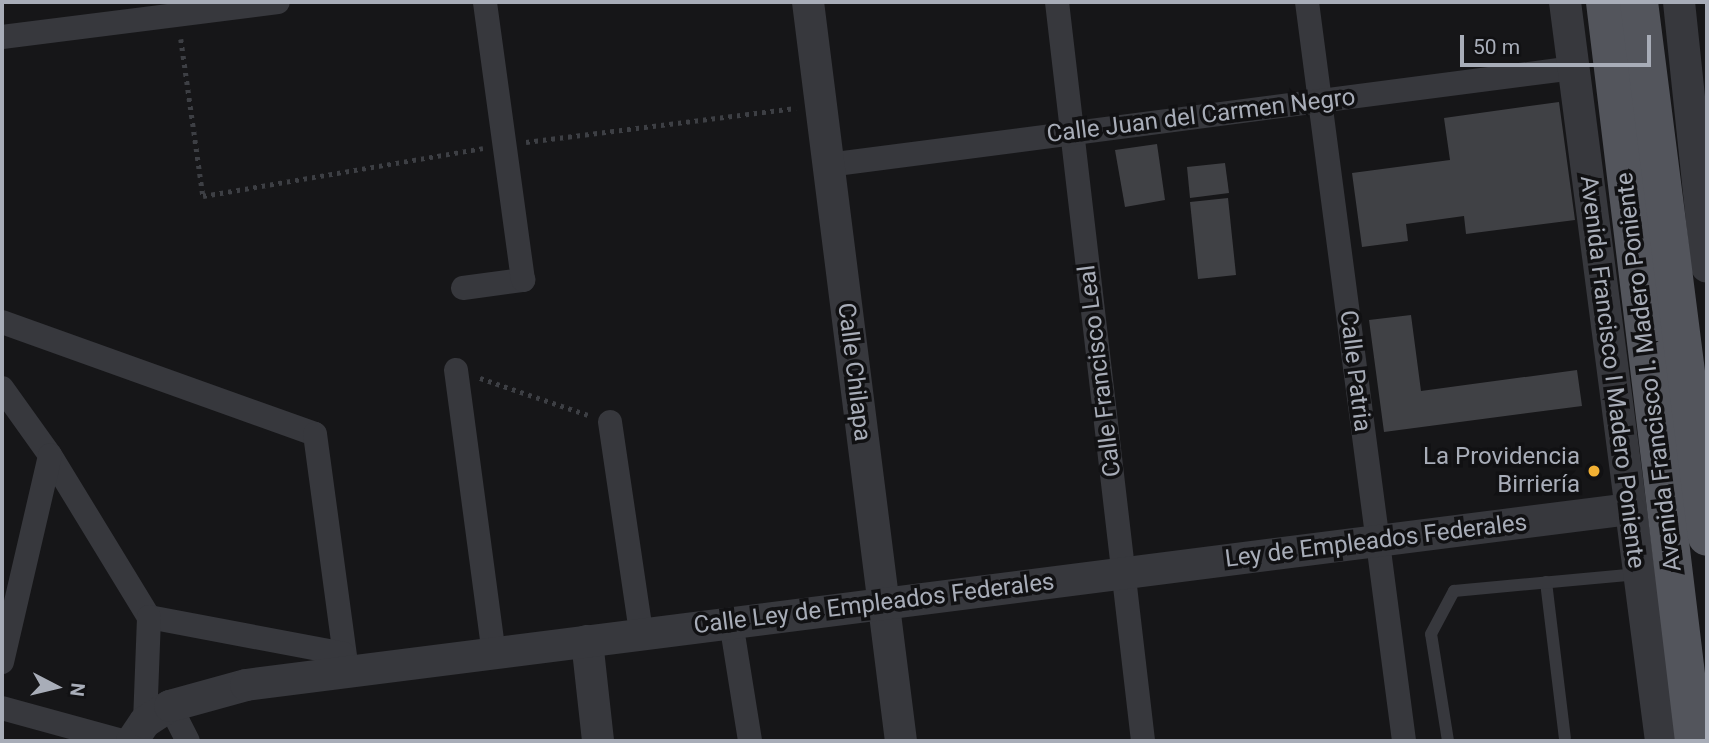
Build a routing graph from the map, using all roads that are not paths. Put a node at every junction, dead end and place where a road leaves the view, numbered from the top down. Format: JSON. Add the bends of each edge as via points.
{"nodes":[{"id":1,"x":278,"y":2,"type":"edge"},
{"id":2,"x":485,"y":2,"type":"edge"},
{"id":3,"x":808,"y":2,"type":"edge"},
{"id":4,"x":1057,"y":2,"type":"edge"},
{"id":5,"x":1307,"y":2,"type":"edge"},
{"id":6,"x":1565,"y":2,"type":"edge"},
{"id":7,"x":1605,"y":2,"type":"edge"},
{"id":8,"x":1639,"y":2,"type":"edge"},
{"id":9,"x":1679,"y":2,"type":"edge"},
{"id":10,"x":168,"y":11,"type":"edge"},
{"id":11,"x":2,"y":37,"type":"edge"},
{"id":12,"x":1573,"y":68,"type":"junction"},
{"id":13,"x":1320,"y":101,"type":"junction"},
{"id":14,"x":1073,"y":133,"type":"junction"},
{"id":15,"x":828,"y":165,"type":"junction"},
{"id":16,"x":1707,"y":267,"type":"edge"},
{"id":17,"x":463,"y":288,"type":"dead end"},
{"id":18,"x":2,"y":322,"type":"edge"},
{"id":19,"x":456,"y":370,"type":"road end"},
{"id":20,"x":2,"y":388,"type":"edge"},
{"id":21,"x":610,"y":422,"type":"road end"},
{"id":22,"x":50,"y":456,"type":"junction"},
{"id":23,"x":1629,"y":509,"type":"junction"},
{"id":24,"x":1707,"y":537,"type":"edge"},
{"id":25,"x":1378,"y":541,"type":"junction"},
{"id":26,"x":1124,"y":573,"type":"junction"},
{"id":27,"x":1638,"y":574,"type":"junction"},
{"id":28,"x":1546,"y":582,"type":"junction"},
{"id":29,"x":884,"y":603,"type":"junction"},
{"id":30,"x":149,"y":617,"type":"junction"},
{"id":31,"x":730,"y":622,"type":"junction"},
{"id":32,"x":633,"y":634,"type":"junction"},
{"id":33,"x":587,"y":641,"type":"junction"},
{"id":34,"x":494,"y":654,"type":"junction"},
{"id":35,"x":2,"y":662,"type":"edge"},
{"id":36,"x":346,"y":662,"type":"junction"},
{"id":37,"x":2,"y":708,"type":"edge"},
{"id":38,"x":142,"y":728,"type":"edge"},
{"id":39,"x":1565,"y":738,"type":"dead end"},
{"id":40,"x":188,"y":741,"type":"edge"},
{"id":41,"x":598,"y":741,"type":"edge"},
{"id":42,"x":750,"y":741,"type":"edge"},
{"id":43,"x":901,"y":741,"type":"edge"},
{"id":44,"x":1143,"y":741,"type":"edge"},
{"id":45,"x":1404,"y":741,"type":"edge"},
{"id":46,"x":1448,"y":741,"type":"edge"},
{"id":47,"x":1661,"y":741,"type":"edge"},
{"id":48,"x":1694,"y":741,"type":"edge"}],
"edges":[{"from":1,"to":10,"type":"street"},
{"from":2,"to":17,"type":"street","via":[[523,280]]},
{"from":3,"to":15,"type":"street","name":"Calle Chilapa"},
{"from":4,"to":14,"type":"street","name":"Calle Francisco Leal"},
{"from":5,"to":13,"type":"street","name":"Calle Patria"},
{"from":6,"to":12,"type":"street","name":"Avenida Francisco I Madero Poniente"},
{"from":7,"to":48,"type":"main road","name":"Avenida Francisco I. Madero Poniente"},
{"from":8,"to":24,"type":"main road","name":"Avenida Francisco I. Madero Poniente"},
{"from":9,"to":16,"type":"street"},
{"from":10,"to":11,"type":"street"},
{"from":12,"to":13,"type":"street","name":"Calle Juan del Carmen Negro"},
{"from":12,"to":23,"type":"street","name":"Avenida Francisco I Madero Poniente"},
{"from":13,"to":14,"type":"street","name":"Calle Juan del Carmen Negro"},
{"from":13,"to":25,"type":"street","name":"Calle Patria"},
{"from":14,"to":15,"type":"street","name":"Calle Juan del Carmen Negro"},
{"from":14,"to":26,"type":"street","name":"Calle Francisco Leal"},
{"from":15,"to":29,"type":"street","name":"Calle Chilapa"},
{"from":18,"to":36,"type":"street","via":[[315,434]]},
{"from":19,"to":34,"type":"street"},
{"from":20,"to":22,"type":"street"},
{"from":21,"to":32,"type":"street"},
{"from":22,"to":30,"type":"street"},
{"from":22,"to":35,"type":"street"},
{"from":23,"to":25,"type":"street","name":"Ley de Empleados Federales"},
{"from":23,"to":27,"type":"street","name":"Avenida Francisco I Madero Poniente"},
{"from":25,"to":26,"type":"street","name":"Ley de Empleados Federales"},
{"from":25,"to":45,"type":"street","name":"Calle Patria"},
{"from":26,"to":29,"type":"street","name":"Calle Ley de Empleados Federales"},
{"from":26,"to":44,"type":"street","name":"Calle Francisco Leal"},
{"from":27,"to":28,"type":"lane"},
{"from":27,"to":47,"type":"street","name":"Avenida Francisco I Madero Poniente"},
{"from":28,"to":39,"type":"lane"},
{"from":28,"to":46,"type":"lane","via":[[1454,591],[1431,634]]},
{"from":29,"to":31,"type":"street","name":"Calle Ley de Empleados Federales"},
{"from":29,"to":43,"type":"street","name":"Calle Chilapa"},
{"from":30,"to":36,"type":"street"},
{"from":30,"to":38,"type":"street"},
{"from":31,"to":32,"type":"street","name":"Calle Ley de Empleados Federales"},
{"from":31,"to":42,"type":"street"},
{"from":32,"to":33,"type":"street","name":"Calle Ley de Empleados Federales"},
{"from":33,"to":34,"type":"street","name":"Calle Ley de Empleados Federales"},
{"from":33,"to":41,"type":"street"},
{"from":34,"to":36,"type":"street","name":"Calle Ley de Empleados Federales"},
{"from":36,"to":38,"type":"street","name":"Calle Ley de Empleados Federales","via":[[246,685]]},
{"from":37,"to":38,"type":"street"},
{"from":38,"to":40,"type":"street"}]}
